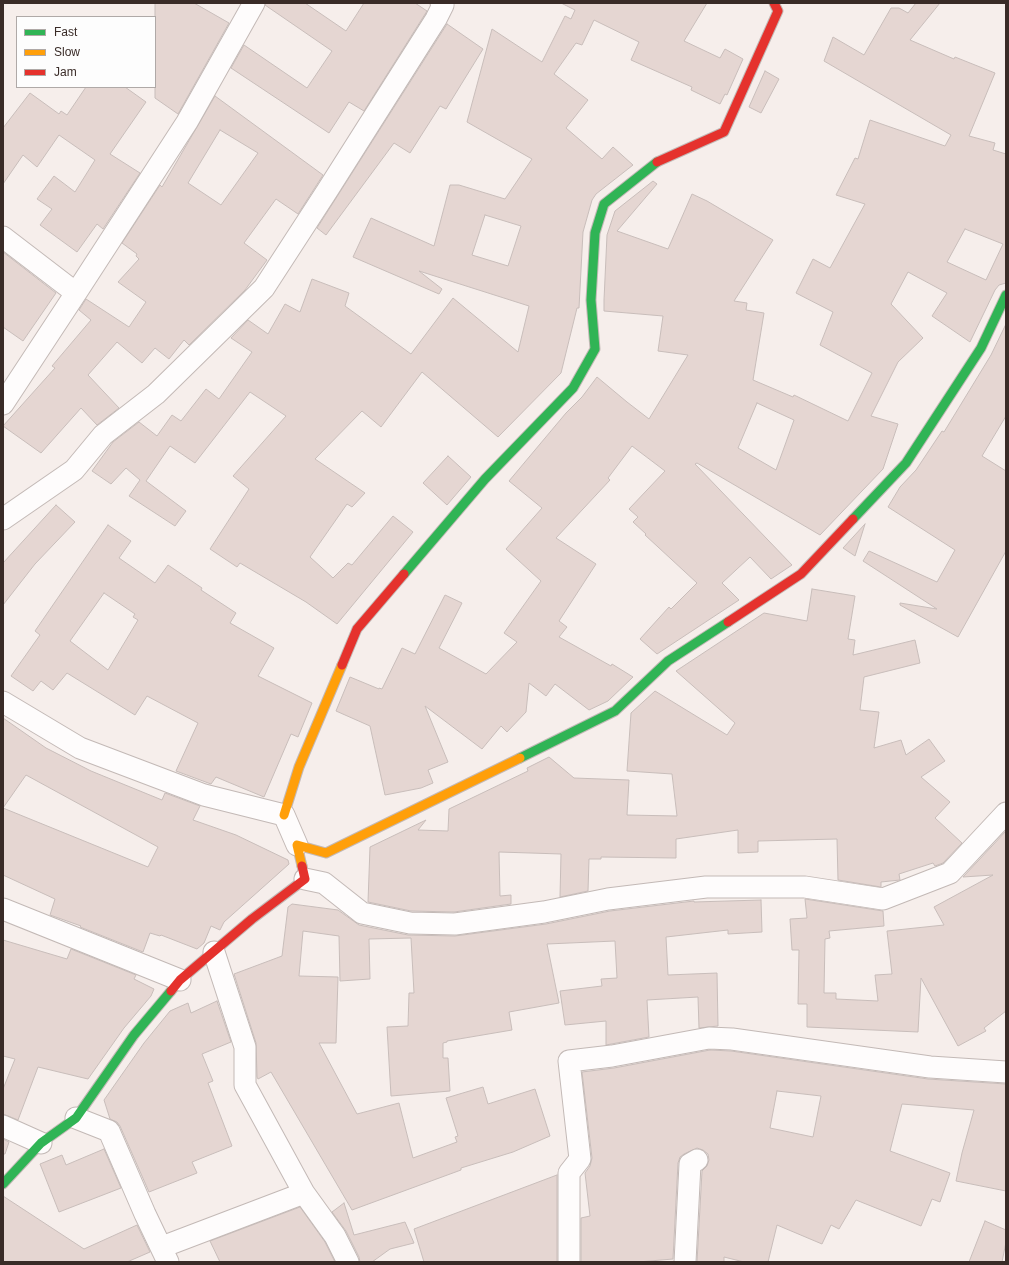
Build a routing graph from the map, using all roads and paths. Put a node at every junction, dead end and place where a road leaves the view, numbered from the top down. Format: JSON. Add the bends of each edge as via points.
{"nodes":[{"id":1,"x":254,"y":3,"type":"edge"},
{"id":2,"x":441,"y":3,"type":"edge"},
{"id":3,"x":774,"y":3,"type":"edge"},
{"id":4,"x":3,"y":237,"type":"edge"},
{"id":5,"x":76,"y":293,"type":"junction"},
{"id":6,"x":1006,"y":294,"type":"edge"},
{"id":7,"x":3,"y":404,"type":"edge"},
{"id":8,"x":3,"y":519,"type":"edge"},
{"id":9,"x":3,"y":702,"type":"edge"},
{"id":10,"x":1006,"y":814,"type":"edge"},
{"id":11,"x":284,"y":815,"type":"junction"},
{"id":12,"x":297,"y":845,"type":"junction"},
{"id":13,"x":305,"y":879,"type":"junction"},
{"id":14,"x":3,"y":909,"type":"edge"},
{"id":15,"x":214,"y":952,"type":"junction"},
{"id":16,"x":180,"y":980,"type":"junction"},
{"id":17,"x":1006,"y":1072,"type":"edge"},
{"id":18,"x":76,"y":1118,"type":"junction"},
{"id":19,"x":3,"y":1126,"type":"edge"},
{"id":20,"x":41,"y":1143,"type":"junction"},
{"id":21,"x":696,"y":1160,"type":"dead end"},
{"id":22,"x":3,"y":1184,"type":"edge"},
{"id":23,"x":304,"y":1193,"type":"junction"},
{"id":24,"x":165,"y":1255,"type":"edge"},
{"id":25,"x":348,"y":1262,"type":"edge"},
{"id":26,"x":570,"y":1262,"type":"edge"},
{"id":27,"x":685,"y":1262,"type":"edge"}],
"edges":[{"from":1,"to":5,"type":"street","via":[[187,122]]},
{"from":2,"to":8,"type":"street","via":[[443,5],[436,18],[264,288],[156,394],[103,435],[74,470]]},
{"from":3,"to":11,"type":"street","via":[[778,11],[724,132],[657,162],[604,204],[595,233],[591,300],[595,349],[573,388],[485,479],[357,629],[299,767]]},
{"from":4,"to":5,"type":"street"},
{"from":5,"to":7,"type":"street"},
{"from":6,"to":12,"type":"street","via":[[980,348],[906,463],[802,574],[668,661],[615,711],[326,853]]},
{"from":9,"to":11,"type":"street","via":[[80,748],[204,795]]},
{"from":10,"to":13,"type":"street","via":[[950,873],[883,899],[805,887],[706,887],[608,899],[544,912],[455,924],[410,923],[362,913],[324,883]]},
{"from":11,"to":12,"type":"street"},
{"from":12,"to":13,"type":"street"},
{"from":13,"to":15,"type":"street"},
{"from":14,"to":16,"type":"street"},
{"from":15,"to":16,"type":"street"},
{"from":15,"to":23,"type":"street","via":[[245,1047],[245,1086]]},
{"from":16,"to":18,"type":"street","via":[[134,1035]]},
{"from":17,"to":26,"type":"street","via":[[930,1067],[732,1039],[709,1038],[612,1056],[569,1061],[580,1159],[570,1173]]},
{"from":18,"to":20,"type":"street"},
{"from":18,"to":24,"type":"street","via":[[110,1132]]},
{"from":19,"to":20,"type":"street"},
{"from":20,"to":22,"type":"street"},
{"from":21,"to":27,"type":"street","via":[[690,1164]]},
{"from":23,"to":24,"type":"street"},
{"from":23,"to":25,"type":"street","via":[[335,1236]]}]}
